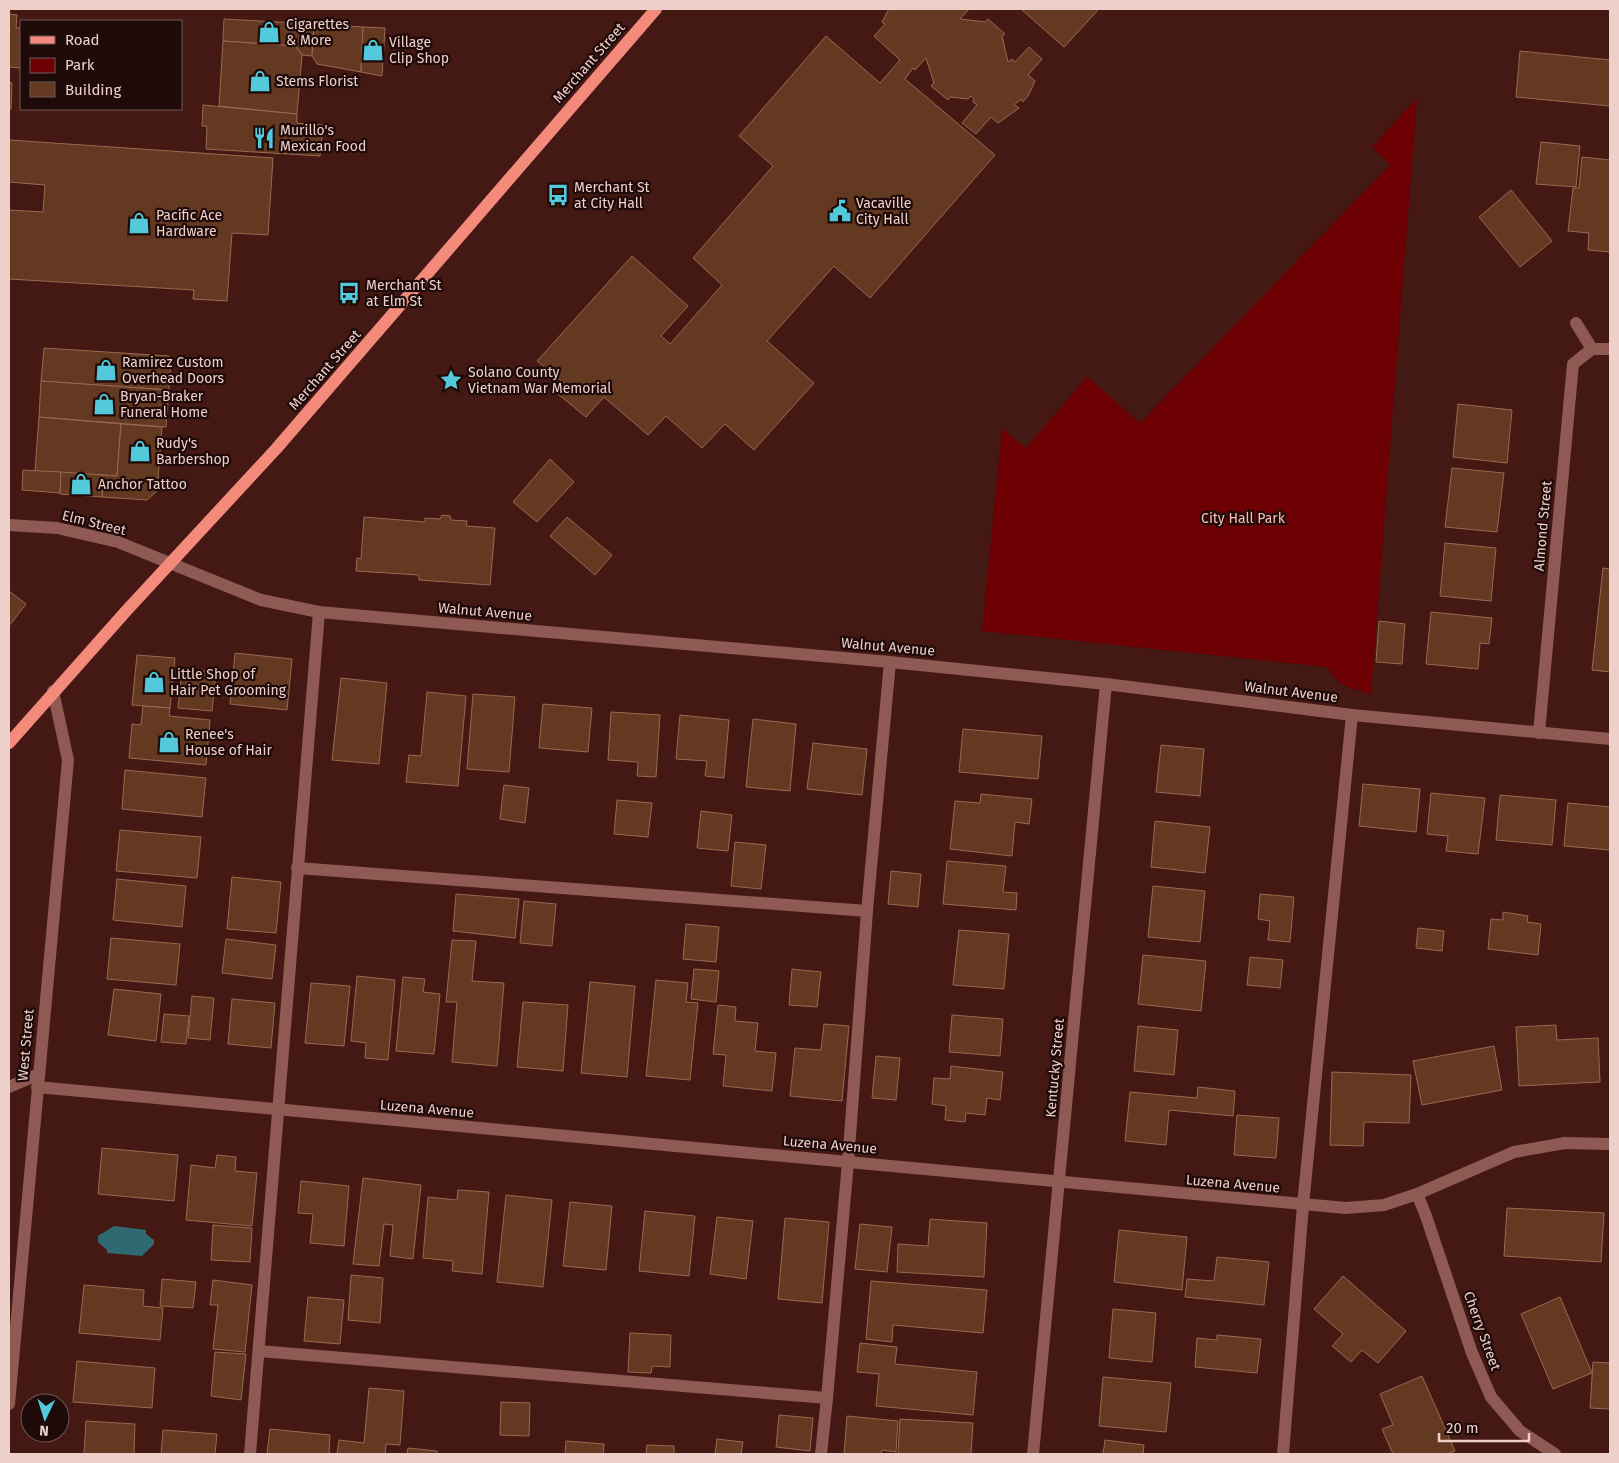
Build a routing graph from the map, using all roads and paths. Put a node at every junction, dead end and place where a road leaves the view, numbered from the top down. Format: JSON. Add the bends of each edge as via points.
{"nodes":[{"id":1,"x":656,"y":9,"type":"edge"},
{"id":2,"x":1576,"y":323,"type":"dead end"},
{"id":3,"x":1592,"y":349,"type":"junction"},
{"id":4,"x":1610,"y":349,"type":"edge"},
{"id":5,"x":9,"y":525,"type":"edge"},
{"id":6,"x":169,"y":564,"type":"junction"},
{"id":7,"x":319,"y":612,"type":"junction"},
{"id":8,"x":890,"y":662,"type":"junction"},
{"id":9,"x":1106,"y":684,"type":"junction"},
{"id":10,"x":53,"y":691,"type":"junction"},
{"id":11,"x":1352,"y":715,"type":"junction"},
{"id":12,"x":1539,"y":733,"type":"junction"},
{"id":13,"x":1610,"y":739,"type":"edge"},
{"id":14,"x":9,"y":743,"type":"edge"},
{"id":15,"x":297,"y":868,"type":"junction"},
{"id":16,"x":867,"y":911,"type":"junction"},
{"id":17,"x":38,"y":1081,"type":"junction"},
{"id":18,"x":9,"y":1087,"type":"edge"},
{"id":19,"x":278,"y":1110,"type":"junction"},
{"id":20,"x":1610,"y":1144,"type":"edge"},
{"id":21,"x":848,"y":1162,"type":"junction"},
{"id":22,"x":1060,"y":1182,"type":"junction"},
{"id":23,"x":1417,"y":1194,"type":"junction"},
{"id":24,"x":1303,"y":1205,"type":"junction"},
{"id":25,"x":259,"y":1351,"type":"junction"},
{"id":26,"x":827,"y":1398,"type":"junction"},
{"id":27,"x":9,"y":1404,"type":"edge"},
{"id":28,"x":250,"y":1454,"type":"edge"},
{"id":29,"x":821,"y":1454,"type":"edge"},
{"id":30,"x":1033,"y":1454,"type":"edge"},
{"id":31,"x":1283,"y":1454,"type":"edge"},
{"id":32,"x":1555,"y":1454,"type":"edge"}],
"edges":[{"from":1,"to":6,"type":"main road","name":"Merchant Street","via":[[326,392]]},
{"from":2,"to":3,"type":"street"},
{"from":3,"to":4,"type":"street"},
{"from":3,"to":12,"type":"street","name":"Almond Street","via":[[1573,364]]},
{"from":5,"to":6,"type":"street","name":"Elm Street","via":[[58,528],[118,542]]},
{"from":6,"to":7,"type":"street","name":"Walnut Avenue","via":[[261,600]]},
{"from":6,"to":10,"type":"main road","name":"Merchant Street"},
{"from":7,"to":8,"type":"street","name":"Walnut Avenue"},
{"from":7,"to":15,"type":"street"},
{"from":8,"to":9,"type":"street","name":"Walnut Avenue"},
{"from":8,"to":16,"type":"street"},
{"from":9,"to":11,"type":"street","name":"Walnut Avenue"},
{"from":9,"to":22,"type":"street","name":"Kentucky Street"},
{"from":10,"to":14,"type":"main road","name":"Merchant Street"},
{"from":10,"to":17,"type":"street","name":"West Street","via":[[68,760]]},
{"from":11,"to":12,"type":"street","name":"Walnut Avenue"},
{"from":11,"to":24,"type":"street"},
{"from":12,"to":13,"type":"street","name":"Walnut Avenue"},
{"from":15,"to":16,"type":"street"},
{"from":15,"to":19,"type":"street"},
{"from":16,"to":21,"type":"street"},
{"from":17,"to":18,"type":"street"},
{"from":17,"to":19,"type":"street","name":"Luzena Avenue"},
{"from":17,"to":27,"type":"street","name":"West Street"},
{"from":19,"to":21,"type":"street","name":"Luzena Avenue"},
{"from":19,"to":25,"type":"street"},
{"from":20,"to":23,"type":"street","name":"Luzena Avenue","via":[[1565,1143],[1514,1152]]},
{"from":21,"to":22,"type":"street","name":"Luzena Avenue"},
{"from":21,"to":26,"type":"street"},
{"from":22,"to":24,"type":"street","name":"Luzena Avenue"},
{"from":22,"to":30,"type":"street","name":"Kentucky Street"},
{"from":23,"to":24,"type":"street","name":"Luzena Avenue","via":[[1384,1205],[1346,1208]]},
{"from":23,"to":32,"type":"street","name":"Cherry Street","via":[[1472,1353],[1491,1397],[1520,1431]]},
{"from":24,"to":31,"type":"street"},
{"from":25,"to":26,"type":"street"},
{"from":25,"to":28,"type":"street"},
{"from":26,"to":29,"type":"street"}]}
